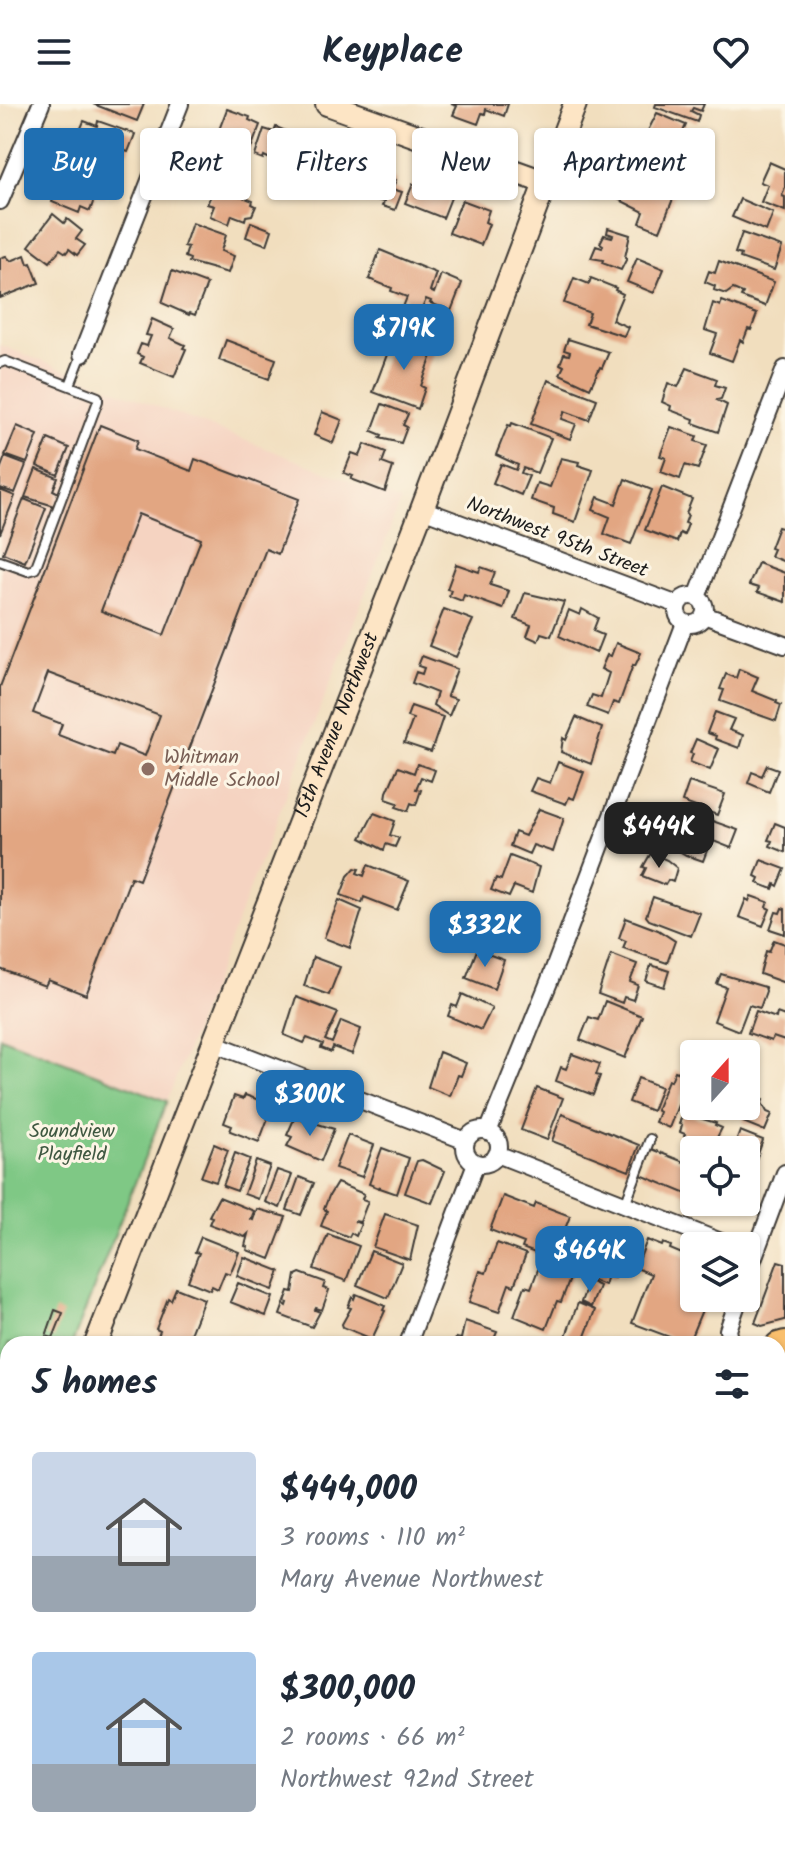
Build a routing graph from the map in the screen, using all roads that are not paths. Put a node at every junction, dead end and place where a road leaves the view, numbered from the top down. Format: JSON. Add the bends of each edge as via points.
{"nodes":[{"id":1,"x":41,"y":104,"type":"edge"},
{"id":2,"x":180,"y":104,"type":"edge"},
{"id":3,"x":327,"y":104,"type":"edge"},
{"id":4,"x":575,"y":104,"type":"edge"},
{"id":5,"x":565,"y":128,"type":"edge"},
{"id":6,"x":534,"y":178,"type":"edge"},
{"id":7,"x":537,"y":200,"type":"edge"},
{"id":8,"x":0,"y":201,"type":"edge"},
{"id":9,"x":82,"y":354,"type":"joint"},
{"id":10,"x":0,"y":363,"type":"edge"},
{"id":11,"x":785,"y":369,"type":"edge"},
{"id":12,"x":70,"y":385,"type":"junction"},
{"id":13,"x":422,"y":509,"type":"junction"},
{"id":14,"x":0,"y":561,"type":"edge"},
{"id":15,"x":697,"y":597,"type":"junction"},
{"id":16,"x":678,"y":605,"type":"junction"},
{"id":17,"x":704,"y":615,"type":"junction"},
{"id":18,"x":685,"y":623,"type":"junction"},
{"id":19,"x":785,"y":645,"type":"edge"},
{"id":20,"x":213,"y":1043,"type":"junction"},
{"id":21,"x":488,"y":1132,"type":"junction"},
{"id":22,"x":650,"y":1139,"type":"dead end"},
{"id":23,"x":466,"y":1141,"type":"junction"},
{"id":24,"x":497,"y":1154,"type":"junction"},
{"id":25,"x":476,"y":1163,"type":"junction"},
{"id":26,"x":785,"y":1173,"type":"edge"},
{"id":27,"x":625,"y":1204,"type":"junction"},
{"id":28,"x":696,"y":1232,"type":"edge"},
{"id":29,"x":760,"y":1232,"type":"edge"},
{"id":30,"x":734,"y":1312,"type":"edge"},
{"id":31,"x":99,"y":1336,"type":"edge"},
{"id":32,"x":411,"y":1336,"type":"edge"},
{"id":33,"x":729,"y":1336,"type":"edge"}],
"edges":[{"from":1,"to":8,"type":"street"},
{"from":2,"to":9,"type":"street"},
{"from":3,"to":6,"type":"main road"},
{"from":4,"to":5,"type":"main road","name":"15th Avenue Northwest"},
{"from":7,"to":13,"type":"main road","name":"15th Avenue Northwest"},
{"from":9,"to":12,"type":"lane"},
{"from":10,"to":12,"type":"lane"},
{"from":11,"to":15,"type":"street"},
{"from":12,"to":14,"type":"lane","via":[[98,401],[35,569]]},
{"from":13,"to":16,"type":"street","name":"Northwest 95th Street"},
{"from":13,"to":20,"type":"main road","name":"15th Avenue Northwest"},
{"from":15,"to":16,"type":"street","via":[[686,597]]},
{"from":15,"to":17,"type":"street","via":[[705,606]]},
{"from":16,"to":18,"type":"street"},
{"from":17,"to":18,"type":"street","via":[[697,623]]},
{"from":17,"to":19,"type":"street"},
{"from":18,"to":21,"type":"street"},
{"from":20,"to":23,"type":"street"},
{"from":20,"to":31,"type":"main road","name":"15th Avenue Northwest"},
{"from":21,"to":23,"type":"street","via":[[475,1132]]},
{"from":21,"to":24,"type":"street","via":[[498,1143]]},
{"from":22,"to":27,"type":"lane"},
{"from":23,"to":25,"type":"street","via":[[467,1154]]},
{"from":24,"to":25,"type":"street","via":[[489,1162]]},
{"from":24,"to":27,"type":"street"},
{"from":25,"to":32,"type":"street"},
{"from":26,"to":29,"type":"street"},
{"from":27,"to":28,"type":"street"},
{"from":30,"to":33,"type":"street"}]}
